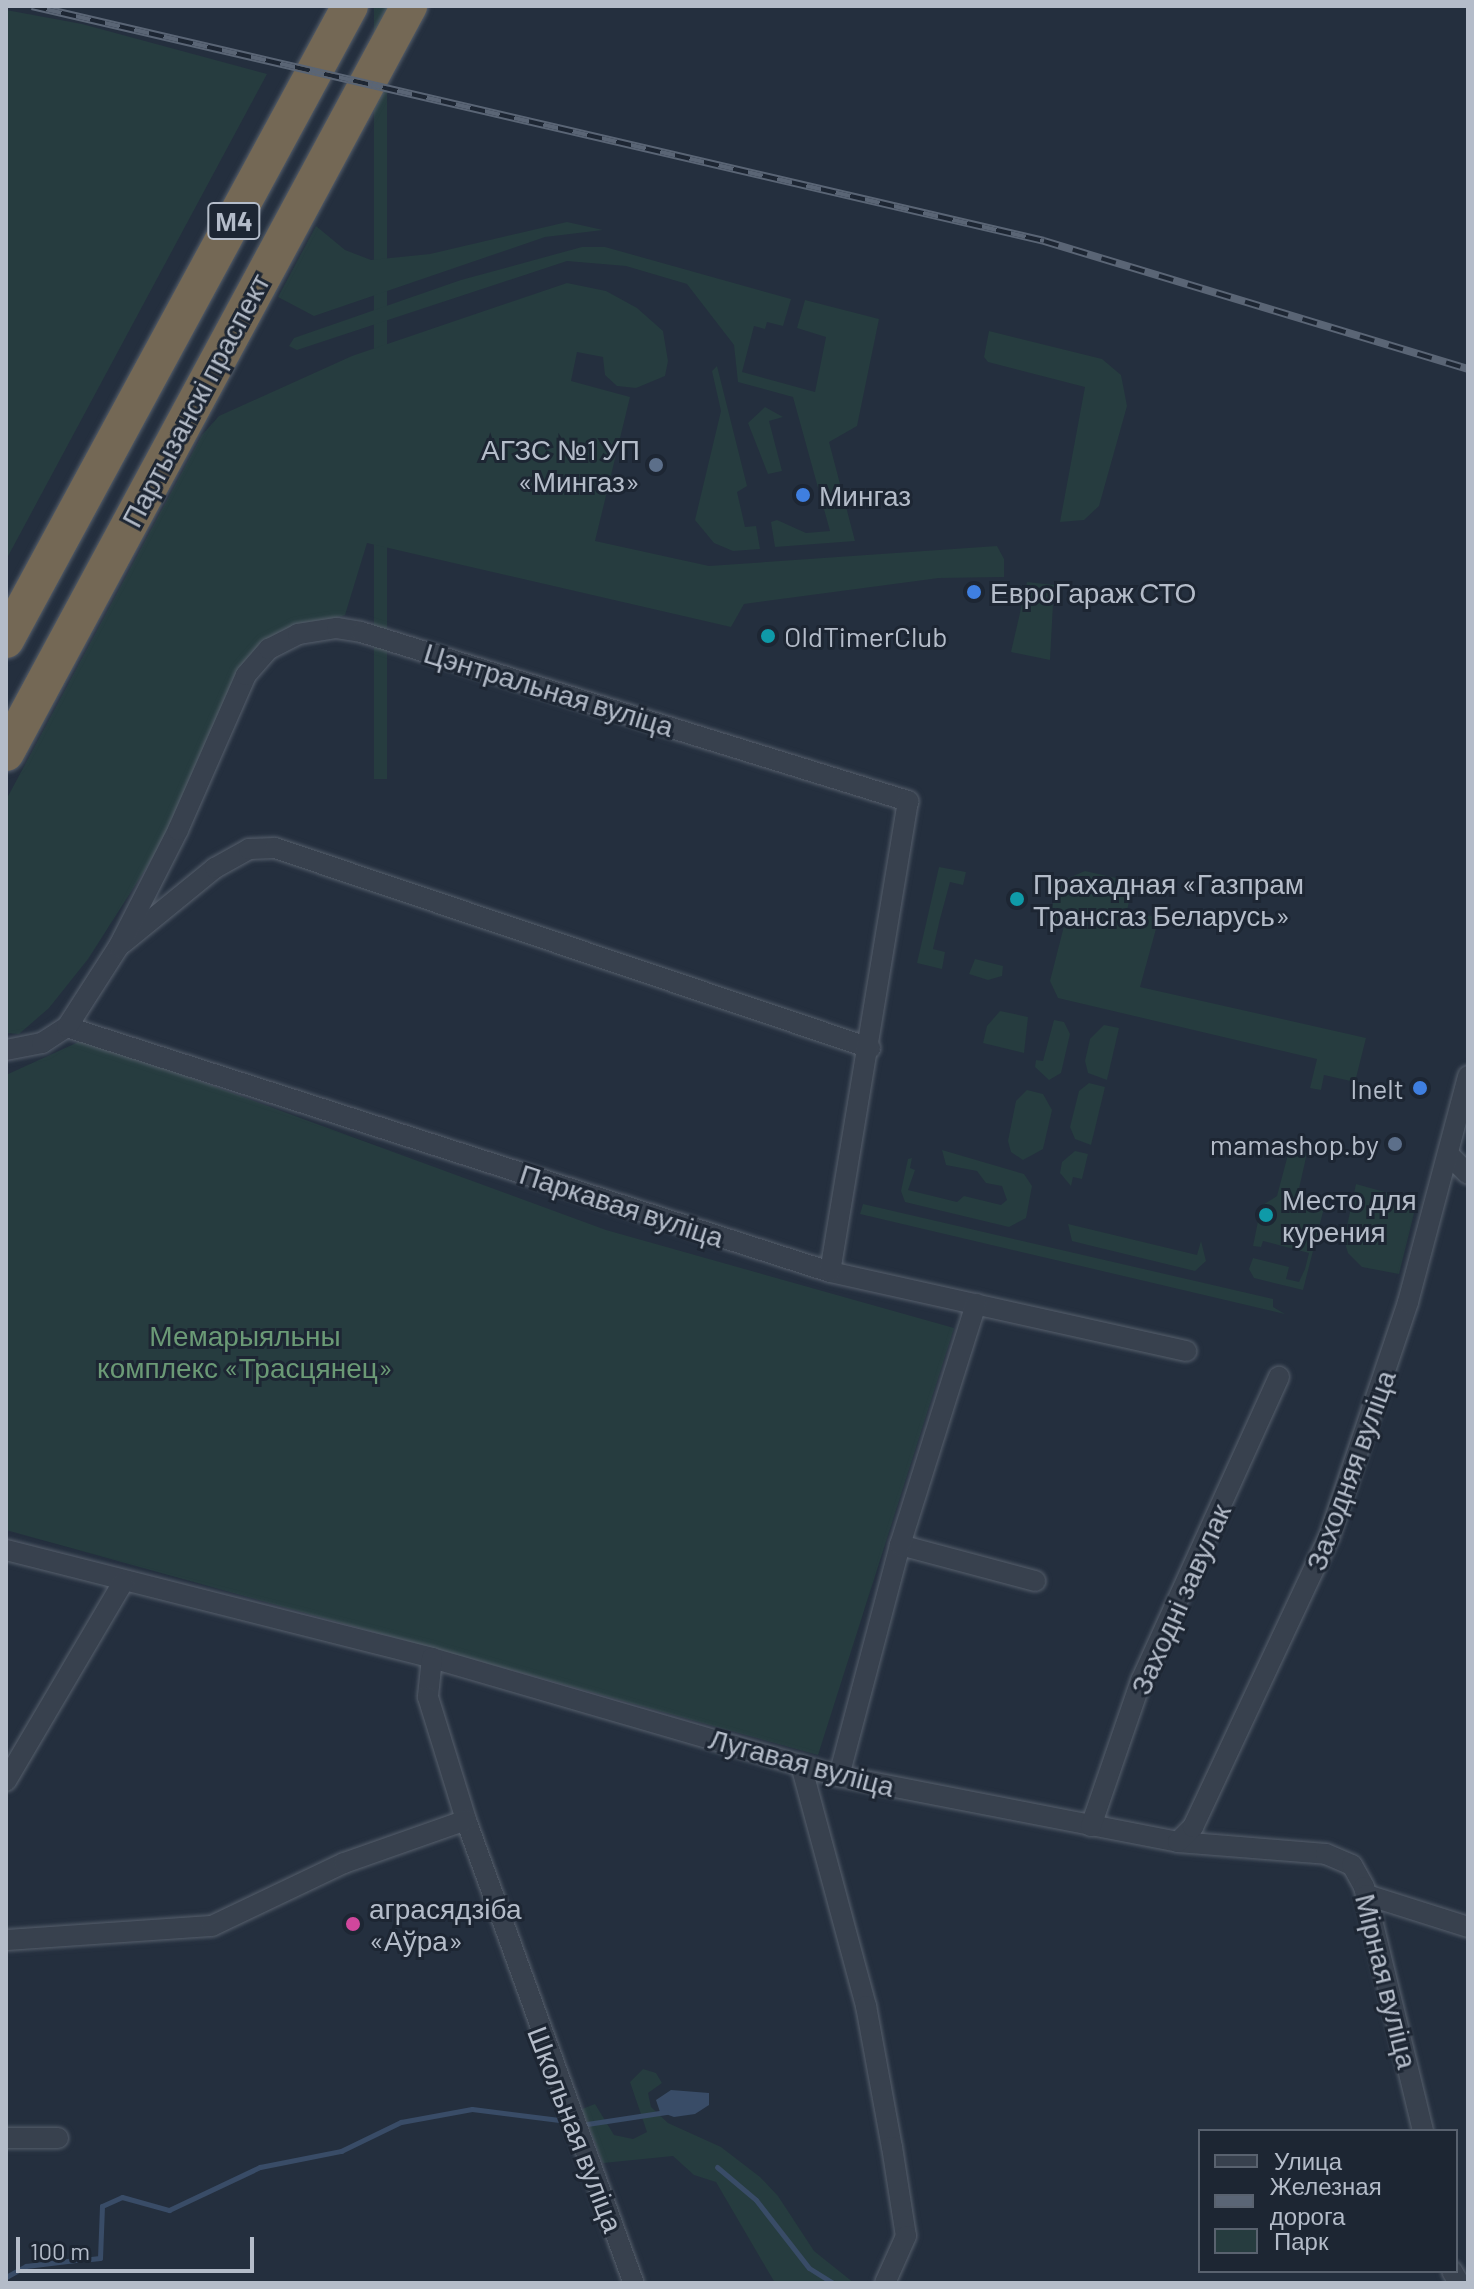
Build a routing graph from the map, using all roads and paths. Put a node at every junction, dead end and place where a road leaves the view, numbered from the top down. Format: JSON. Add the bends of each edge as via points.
{"nodes":[{"id":1,"x":350,"y":6,"type":"edge"},
{"id":2,"x":409,"y":6,"type":"edge"},
{"id":3,"x":16,"y":611,"type":"edge"},
{"id":4,"x":6,"y":640,"type":"edge"},
{"id":5,"x":6,"y":753,"type":"edge"},
{"id":6,"x":119,"y":946,"type":"junction"},
{"id":7,"x":67,"y":1027,"type":"junction"},
{"id":8,"x":870,"y":1048,"type":"junction"},
{"id":9,"x":6,"y":1050,"type":"edge"},
{"id":10,"x":1468,"y":1076,"type":"edge"},
{"id":11,"x":1448,"y":1154,"type":"junction"},
{"id":12,"x":1468,"y":1174,"type":"edge"},
{"id":13,"x":830,"y":1272,"type":"junction"},
{"id":14,"x":976,"y":1304,"type":"junction"},
{"id":15,"x":1186,"y":1351,"type":"dead end"},
{"id":16,"x":1279,"y":1377,"type":"dead end"},
{"id":17,"x":900,"y":1545,"type":"junction"},
{"id":18,"x":6,"y":1550,"type":"edge"},
{"id":19,"x":1035,"y":1581,"type":"dead end"},
{"id":20,"x":123,"y":1582,"type":"junction"},
{"id":21,"x":432,"y":1658,"type":"junction"},
{"id":22,"x":801,"y":1765,"type":"junction"},
{"id":23,"x":839,"y":1776,"type":"junction"},
{"id":24,"x":6,"y":1781,"type":"edge"},
{"id":25,"x":466,"y":1820,"type":"junction"},
{"id":26,"x":1091,"y":1826,"type":"junction"},
{"id":27,"x":1178,"y":1842,"type":"junction"},
{"id":28,"x":1367,"y":1895,"type":"junction"},
{"id":29,"x":1468,"y":1927,"type":"edge"},
{"id":30,"x":6,"y":1940,"type":"edge"},
{"id":31,"x":1423,"y":2129,"type":"edge"},
{"id":32,"x":6,"y":2138,"type":"edge"},
{"id":33,"x":58,"y":2138,"type":"dead end"},
{"id":34,"x":634,"y":2283,"type":"edge"},
{"id":35,"x":885,"y":2283,"type":"edge"}],
"edges":[{"from":1,"to":3,"type":"highway","name":"Партызанскі праспект","number":"М4"},
{"from":2,"to":5,"type":"highway","name":"Партызанскі праспект","number":"М4"},
{"from":3,"to":4,"type":"highway","name":"Партызанскі праспект","number":"М4"},
{"from":6,"to":7,"type":"street","name":"Цэнтральная вуліца"},
{"from":6,"to":8,"type":"street","name":"Цэнтральная вуліца","via":[[215,868],[249,849],[275,848]]},
{"from":6,"to":8,"type":"street","name":"Цэнтральная вуліца","via":[[246,675],[269,649],[298,634],[337,628],[448,657],[908,801]]},
{"from":7,"to":9,"type":"street","via":[[42,1043]]},
{"from":7,"to":13,"type":"street","name":"Паркавая вуліца"},
{"from":8,"to":13,"type":"street","name":"Цэнтральная вуліца"},
{"from":10,"to":11,"type":"street","name":"Заходняя вуліца"},
{"from":11,"to":12,"type":"street"},
{"from":11,"to":27,"type":"street","name":"Заходняя вуліца","via":[[1377,1405],[1329,1537],[1193,1827]]},
{"from":13,"to":14,"type":"street","name":"Паркавая вуліца"},
{"from":14,"to":15,"type":"street","name":"Паркавая вуліца"},
{"from":14,"to":17,"type":"street"},
{"from":16,"to":26,"type":"street","name":"Заходні завулак","via":[[1141,1681]]},
{"from":17,"to":19,"type":"street"},
{"from":17,"to":23,"type":"street"},
{"from":18,"to":20,"type":"street","name":"Лугавая вуліца"},
{"from":20,"to":21,"type":"street","name":"Лугавая вуліца"},
{"from":20,"to":24,"type":"street"},
{"from":21,"to":22,"type":"street","name":"Лугавая вуліца"},
{"from":21,"to":25,"type":"street","via":[[428,1697]]},
{"from":22,"to":23,"type":"street","name":"Лугавая вуліца"},
{"from":22,"to":35,"type":"street","via":[[866,2006],[892,2147],[906,2236]]},
{"from":23,"to":26,"type":"street","name":"Лугавая вуліца"},
{"from":25,"to":30,"type":"street","via":[[344,1863],[212,1926]]},
{"from":25,"to":34,"type":"street","name":"Школьная вуліца"},
{"from":26,"to":27,"type":"street","name":"Лугавая вуліца"},
{"from":27,"to":28,"type":"street","name":"Мірная вуліца","via":[[1326,1854],[1352,1865]]},
{"from":28,"to":29,"type":"street"},
{"from":28,"to":31,"type":"street","name":"Мірная вуліца"},
{"from":32,"to":33,"type":"street"}]}
